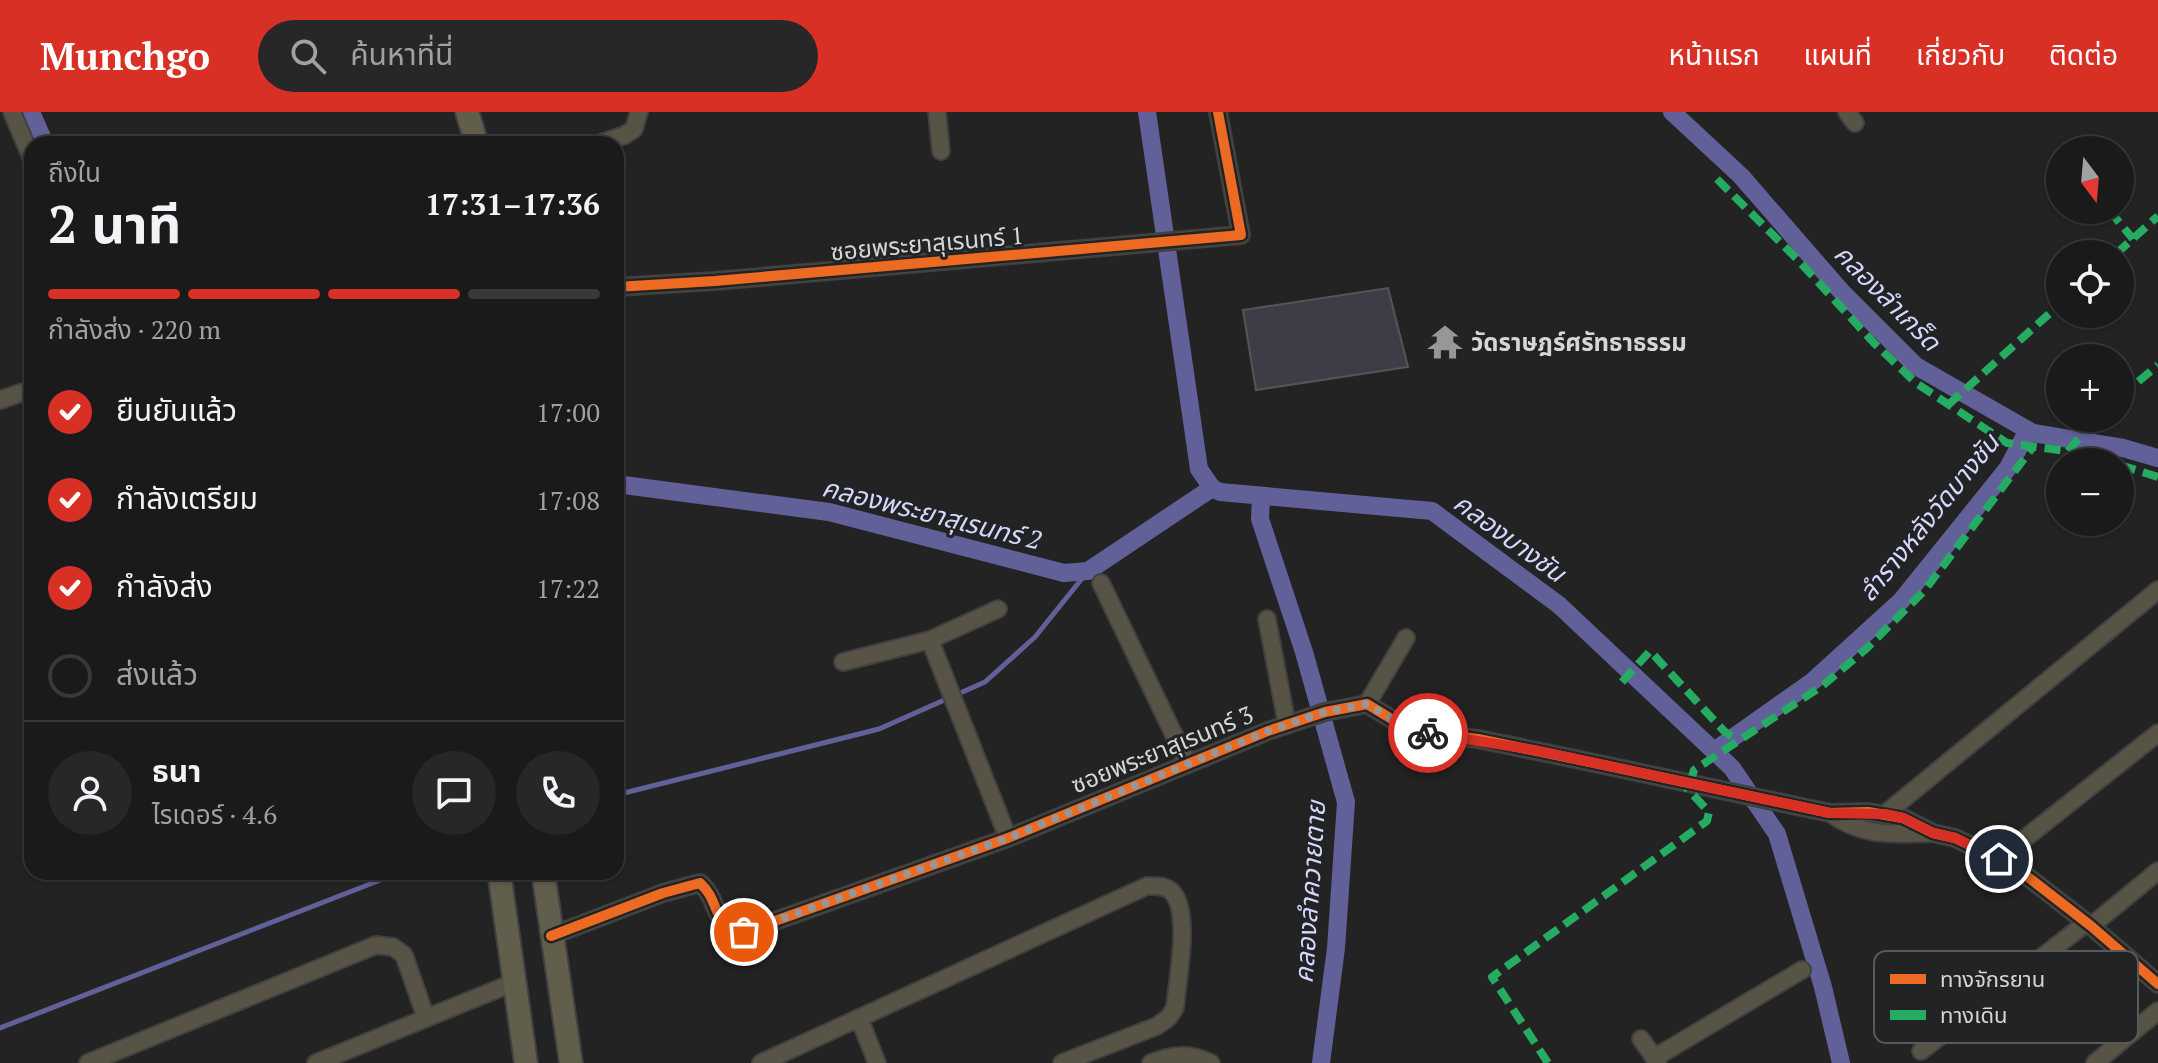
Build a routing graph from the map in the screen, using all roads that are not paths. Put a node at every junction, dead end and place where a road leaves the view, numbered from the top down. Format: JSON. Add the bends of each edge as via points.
{"nodes":[{"id":1,"x":12,"y":112,"type":"edge"},
{"id":2,"x":467,"y":112,"type":"edge"},
{"id":3,"x":639,"y":112,"type":"edge"},
{"id":4,"x":937,"y":112,"type":"edge"},
{"id":5,"x":1218,"y":112,"type":"edge"},
{"id":6,"x":474,"y":136,"type":"edge"},
{"id":7,"x":622,"y":136,"type":"edge"},
{"id":8,"x":24,"y":140,"type":"edge"},
{"id":9,"x":941,"y":151,"type":"dead end"},
{"id":10,"x":624,"y":286,"type":"edge"},
{"id":11,"x":24,"y":392,"type":"edge"},
{"id":12,"x":0,"y":400,"type":"edge"},
{"id":13,"x":1101,"y":583,"type":"dead end"},
{"id":14,"x":2158,"y":590,"type":"edge"},
{"id":15,"x":998,"y":609,"type":"dead end"},
{"id":16,"x":1267,"y":619,"type":"dead end"},
{"id":17,"x":1406,"y":638,"type":"dead end"},
{"id":18,"x":930,"y":640,"type":"junction"},
{"id":19,"x":843,"y":662,"type":"dead end"},
{"id":20,"x":1361,"y":705,"type":"junction"},
{"id":21,"x":1292,"y":723,"type":"junction"},
{"id":22,"x":2158,"y":733,"type":"edge"},
{"id":23,"x":1188,"y":764,"type":"junction"},
{"id":24,"x":1830,"y":813,"type":"junction"},
{"id":25,"x":1885,"y":814,"type":"junction"},
{"id":26,"x":1933,"y":833,"type":"junction"},
{"id":27,"x":1008,"y":838,"type":"junction"},
{"id":28,"x":1999,"y":859,"type":"junction"},
{"id":29,"x":2158,"y":871,"type":"edge"},
{"id":30,"x":500,"y":880,"type":"edge"},
{"id":31,"x":544,"y":880,"type":"edge"},
{"id":32,"x":2088,"y":925,"type":"junction"},
{"id":33,"x":551,"y":936,"type":"junction"},
{"id":34,"x":2054,"y":951,"type":"edge"},
{"id":35,"x":2119,"y":951,"type":"edge"},
{"id":36,"x":2138,"y":967,"type":"edge"},
{"id":37,"x":1802,"y":970,"type":"dead end"},
{"id":38,"x":515,"y":982,"type":"junction"},
{"id":39,"x":2158,"y":984,"type":"edge"},
{"id":40,"x":2158,"y":1011,"type":"edge"},
{"id":41,"x":426,"y":1018,"type":"junction"},
{"id":42,"x":860,"y":1020,"type":"junction"},
{"id":43,"x":2138,"y":1028,"type":"edge"},
{"id":44,"x":1641,"y":1039,"type":"dead end"},
{"id":45,"x":1932,"y":1043,"type":"edge"},
{"id":46,"x":2119,"y":1043,"type":"edge"},
{"id":47,"x":1921,"y":1051,"type":"dead end"},
{"id":48,"x":1656,"y":1061,"type":"edge"},
{"id":49,"x":88,"y":1063,"type":"edge"},
{"id":50,"x":316,"y":1063,"type":"edge"},
{"id":51,"x":526,"y":1063,"type":"edge"},
{"id":52,"x":571,"y":1063,"type":"edge"},
{"id":53,"x":761,"y":1063,"type":"edge"},
{"id":54,"x":877,"y":1063,"type":"edge"},
{"id":55,"x":1062,"y":1063,"type":"edge"},
{"id":56,"x":1151,"y":1063,"type":"edge"},
{"id":57,"x":1211,"y":1063,"type":"edge"},
{"id":58,"x":2095,"y":1063,"type":"edge"}],
"edges":[{"from":1,"to":8,"type":"street"},
{"from":2,"to":6,"type":"street"},
{"from":3,"to":7,"type":"street","via":[[634,129]]},
{"from":4,"to":9,"type":"street"},
{"from":5,"to":10,"type":"street","name":"ซอยพระยาสุเรนทร์ 1","via":[[1241,235]]},
{"from":11,"to":12,"type":"street"},
{"from":13,"to":23,"type":"street"},
{"from":14,"to":25,"type":"street"},
{"from":15,"to":18,"type":"street"},
{"from":16,"to":21,"type":"street"},
{"from":17,"to":20,"type":"street"},
{"from":18,"to":19,"type":"street"},
{"from":18,"to":27,"type":"street"},
{"from":20,"to":21,"type":"street","name":"ซอยพระยาสุเรนทร์ 3"},
{"from":20,"to":24,"type":"street","via":[[1426,733],[1478,739]]},
{"from":21,"to":23,"type":"street","name":"ซอยพระยาสุเรนทร์ 3"},
{"from":22,"to":28,"type":"street"},
{"from":23,"to":27,"type":"street","name":"ซอยพระยาสุเรนทร์ 3"},
{"from":24,"to":25,"type":"street"},
{"from":24,"to":26,"type":"street","via":[[1867,831]]},
{"from":25,"to":26,"type":"street"},
{"from":26,"to":28,"type":"street"},
{"from":27,"to":33,"type":"street","name":"ซอยพระยาสุเรนทร์ 3","via":[[744,932],[727,927],[700,883]]},
{"from":28,"to":32,"type":"street"},
{"from":29,"to":32,"type":"street"},
{"from":30,"to":38,"type":"street"},
{"from":31,"to":33,"type":"street"},
{"from":32,"to":34,"type":"street"},
{"from":32,"to":35,"type":"street"},
{"from":33,"to":52,"type":"street"},
{"from":36,"to":39,"type":"street"},
{"from":37,"to":48,"type":"street"},
{"from":38,"to":41,"type":"street"},
{"from":38,"to":51,"type":"street"},
{"from":40,"to":43,"type":"street"},
{"from":41,"to":49,"type":"street","via":[[404,955],[376,945]]},
{"from":41,"to":50,"type":"street"},
{"from":42,"to":53,"type":"street"},
{"from":42,"to":54,"type":"street"},
{"from":42,"to":55,"type":"street","via":[[1147,886],[1172,892],[1183,925],[1175,1008],[1157,1026]]},
{"from":44,"to":48,"type":"street"},
{"from":45,"to":47,"type":"street"},
{"from":46,"to":58,"type":"street"},
{"from":56,"to":57,"type":"street","via":[[1179,1055]]}]}
